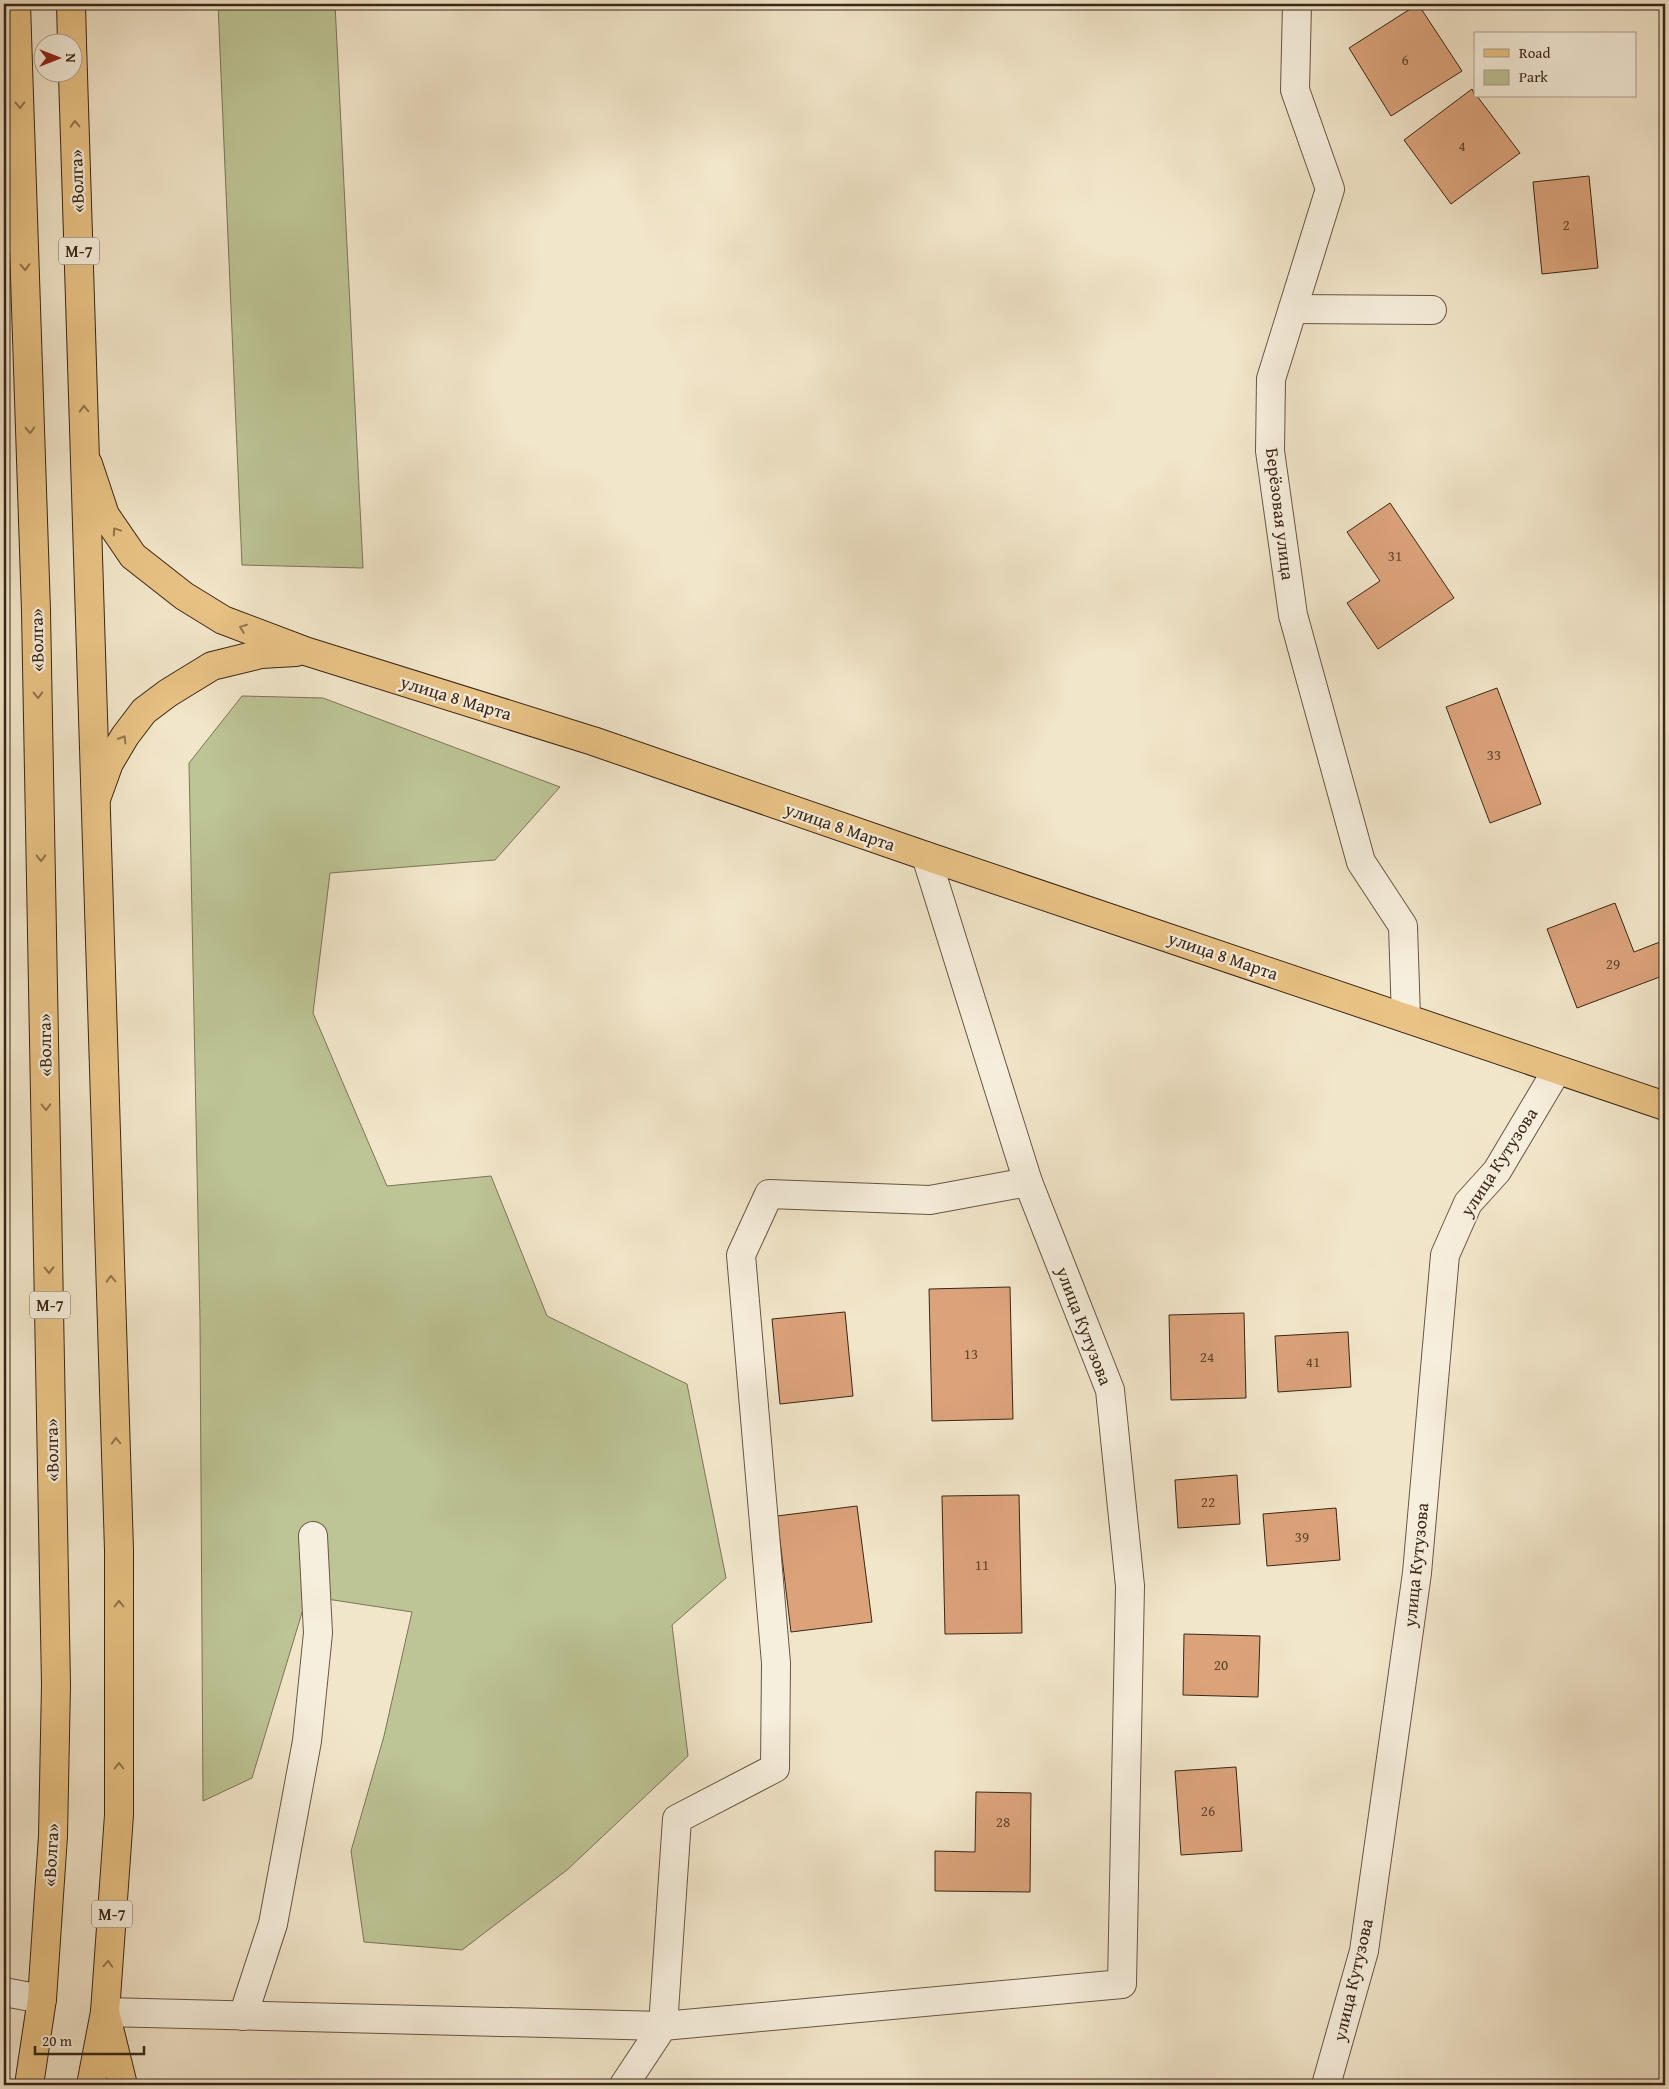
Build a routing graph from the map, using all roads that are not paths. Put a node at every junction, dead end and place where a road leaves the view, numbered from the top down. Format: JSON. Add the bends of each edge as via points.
{"nodes":[{"id":1,"x":16,"y":4,"type":"edge"},
{"id":2,"x":71,"y":4,"type":"edge"},
{"id":3,"x":1297,"y":4,"type":"edge"},
{"id":4,"x":72,"y":32,"type":"edge"},
{"id":5,"x":73,"y":82,"type":"edge"},
{"id":6,"x":1293,"y":308,"type":"junction"},
{"id":7,"x":1432,"y":310,"type":"dead end"},
{"id":8,"x":86,"y":458,"type":"junction"},
{"id":9,"x":305,"y":651,"type":"junction"},
{"id":10,"x":96,"y":799,"type":"junction"},
{"id":11,"x":926,"y":856,"type":"junction"},
{"id":12,"x":1406,"y":1018,"type":"junction"},
{"id":13,"x":1557,"y":1070,"type":"junction"},
{"id":14,"x":1665,"y":1106,"type":"edge"},
{"id":15,"x":1028,"y":1182,"type":"junction"},
{"id":16,"x":313,"y":1536,"type":"dead end"},
{"id":17,"x":4,"y":1992,"type":"edge"},
{"id":18,"x":42,"y":1998,"type":"junction"},
{"id":19,"x":105,"y":2012,"type":"junction"},
{"id":20,"x":243,"y":2016,"type":"junction"},
{"id":21,"x":663,"y":2026,"type":"junction"},
{"id":22,"x":29,"y":2085,"type":"edge"},
{"id":23,"x":90,"y":2085,"type":"edge"},
{"id":24,"x":123,"y":2085,"type":"edge"},
{"id":25,"x":624,"y":2085,"type":"edge"},
{"id":26,"x":1326,"y":2085,"type":"edge"}],
"edges":[{"from":1,"to":18,"type":"main road","name":"«Волга»","number":"М-7","one_way":true,"via":[[37,631],[56,1675],[53,1836]]},
{"from":2,"to":4,"type":"main road","name":"«Волга»","number":"М-7"},
{"from":3,"to":6,"type":"street","name":"Берёзовая улица","via":[[1294,90],[1330,189]]},
{"from":8,"to":5,"type":"main road","name":"«Волга»","number":"М-7","one_way":true},
{"from":6,"to":7,"type":"street"},
{"from":6,"to":12,"type":"street","name":"Берёзовая улица","via":[[1271,379],[1270,451],[1293,615],[1361,862],[1403,926]]},
{"from":9,"to":8,"type":"main road","name":"улица 8 Марта","one_way":true,"via":[[223,620],[184,596],[133,556],[105,515]]},
{"from":8,"to":10,"type":"main road","name":"«Волга»","number":"М-7"},
{"from":10,"to":9,"type":"main road","one_way":true,"via":[[109,763],[125,736],[144,711],[168,692],[212,666],[261,654]]},
{"from":9,"to":11,"type":"main road","name":"улица 8 Марта","via":[[593,741]]},
{"from":19,"to":10,"type":"main road","name":"«Волга»","number":"М-7","one_way":true,"via":[[119,1815],[119,1550]]},
{"from":11,"to":12,"type":"main road","name":"улица 8 Марта"},
{"from":11,"to":15,"type":"street","name":"улица Кутузова"},
{"from":12,"to":13,"type":"main road","name":"улица 8 Марта"},
{"from":13,"to":14,"type":"main road","name":"улица 8 Марта"},
{"from":13,"to":26,"type":"street","name":"улица Кутузова","via":[[1498,1171],[1468,1203],[1445,1255],[1417,1573],[1364,1950]]},
{"from":15,"to":21,"type":"street","via":[[930,1200],[769,1194],[741,1254],[776,1663],[775,1768],[677,1819]]},
{"from":15,"to":21,"type":"street","name":"улица Кутузова","via":[[1110,1390],[1130,1586],[1122,1984]]},
{"from":16,"to":20,"type":"street","via":[[318,1633],[307,1741],[273,1924]]},
{"from":17,"to":18,"type":"street"},
{"from":18,"to":22,"type":"main road","name":"«Волга»","number":"М-7"},
{"from":19,"to":20,"type":"street"},
{"from":19,"to":23,"type":"main road","name":"«Волга»","number":"М-7"},
{"from":19,"to":24,"type":"main road"},
{"from":20,"to":21,"type":"street"},
{"from":21,"to":25,"type":"street"}]}
